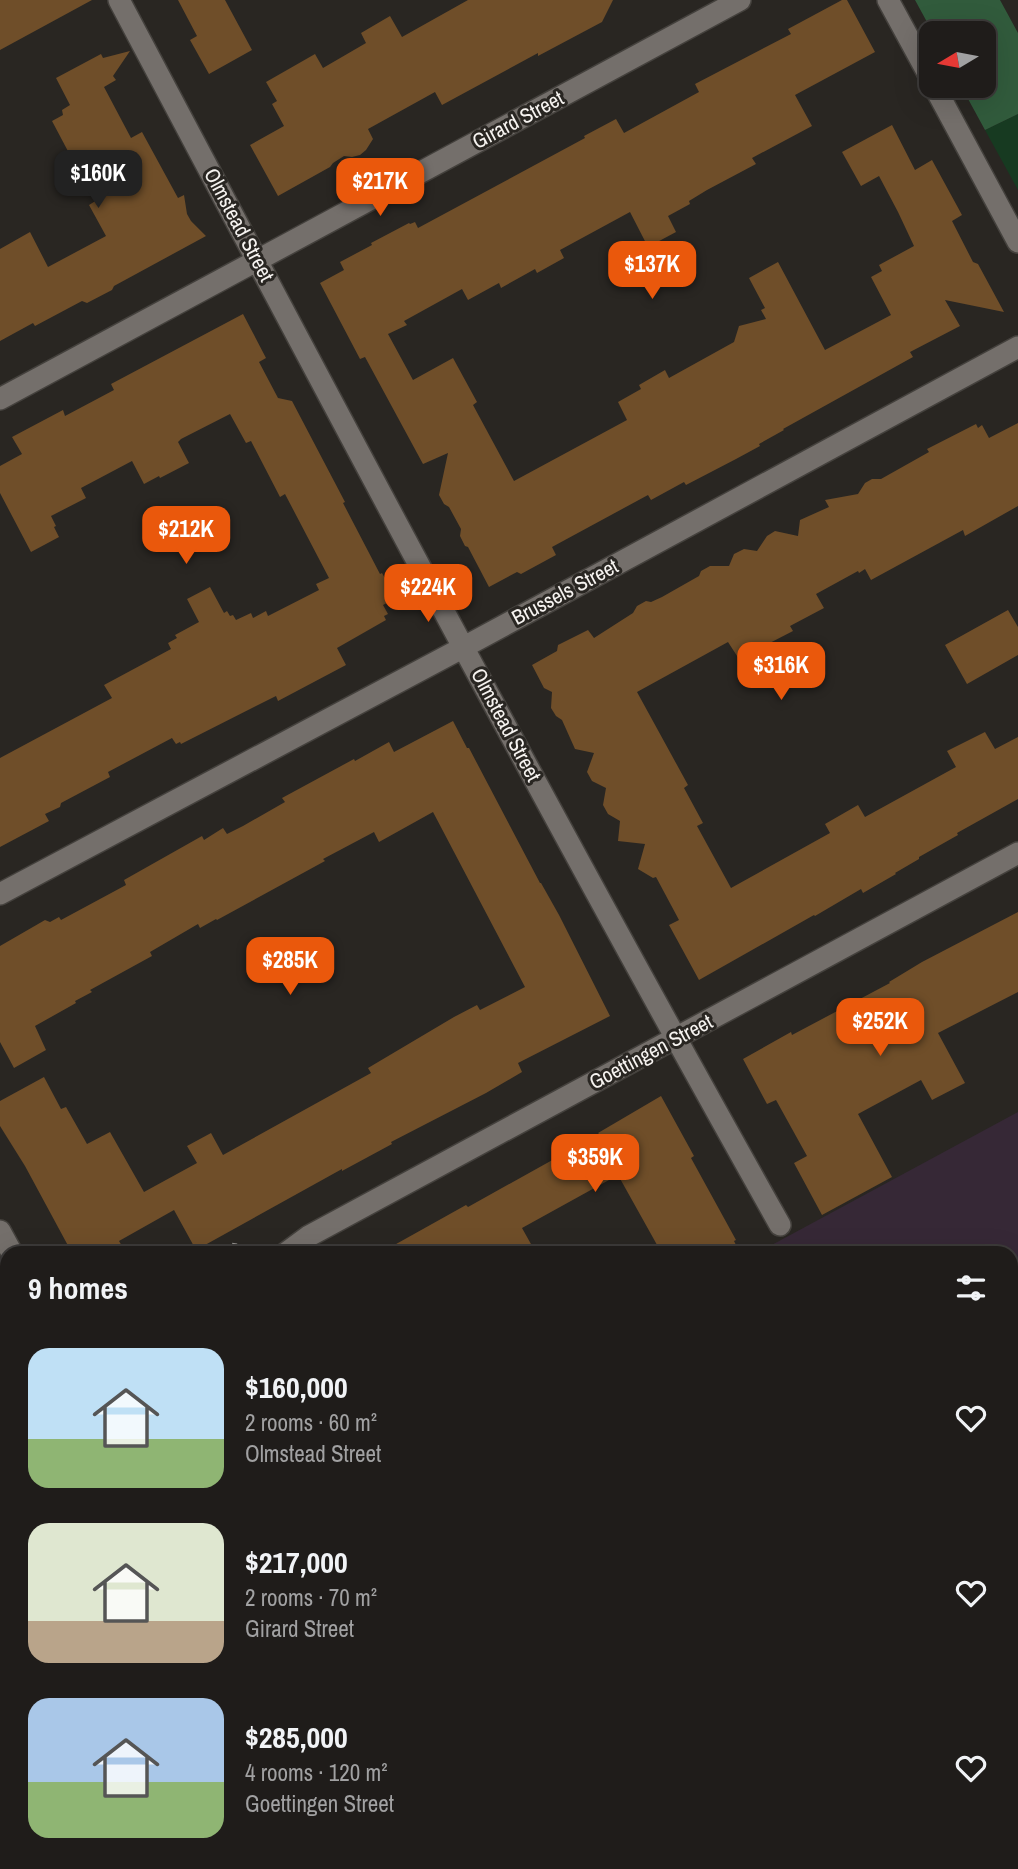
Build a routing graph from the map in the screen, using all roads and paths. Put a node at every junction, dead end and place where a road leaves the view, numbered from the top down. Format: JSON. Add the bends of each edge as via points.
{"nodes":[{"id":1,"x":119,"y":0,"type":"edge"},
{"id":2,"x":740,"y":0,"type":"edge"},
{"id":3,"x":888,"y":0,"type":"edge"},
{"id":4,"x":919,"y":57,"type":"edge"},
{"id":5,"x":940,"y":98,"type":"edge"},
{"id":6,"x":1018,"y":242,"type":"edge"},
{"id":7,"x":257,"y":260,"type":"junction"},
{"id":8,"x":1018,"y":347,"type":"edge"},
{"id":9,"x":0,"y":399,"type":"edge"},
{"id":10,"x":464,"y":647,"type":"junction"},
{"id":11,"x":1018,"y":853,"type":"edge"},
{"id":12,"x":0,"y":894,"type":"edge"},
{"id":13,"x":676,"y":1039,"type":"junction"},
{"id":14,"x":780,"y":1225,"type":"dead end"},
{"id":15,"x":295,"y":1246,"type":"edge"}],
"edges":[{"from":1,"to":7,"type":"street","name":"Olmstead Street"},
{"from":2,"to":7,"type":"street","name":"Girard Street"},
{"from":3,"to":4,"type":"street"},
{"from":5,"to":6,"type":"street"},
{"from":7,"to":9,"type":"street","name":"Girard Street"},
{"from":7,"to":10,"type":"street","name":"Olmstead Street"},
{"from":8,"to":10,"type":"street","name":"Brussels Street"},
{"from":10,"to":12,"type":"street","name":"Brussels Street"},
{"from":10,"to":13,"type":"street","name":"Olmstead Street"},
{"from":11,"to":13,"type":"street","name":"Goettingen Street"},
{"from":13,"to":14,"type":"street","name":"Olmstead Street"},
{"from":13,"to":15,"type":"street","name":"Goettingen Street"}]}
